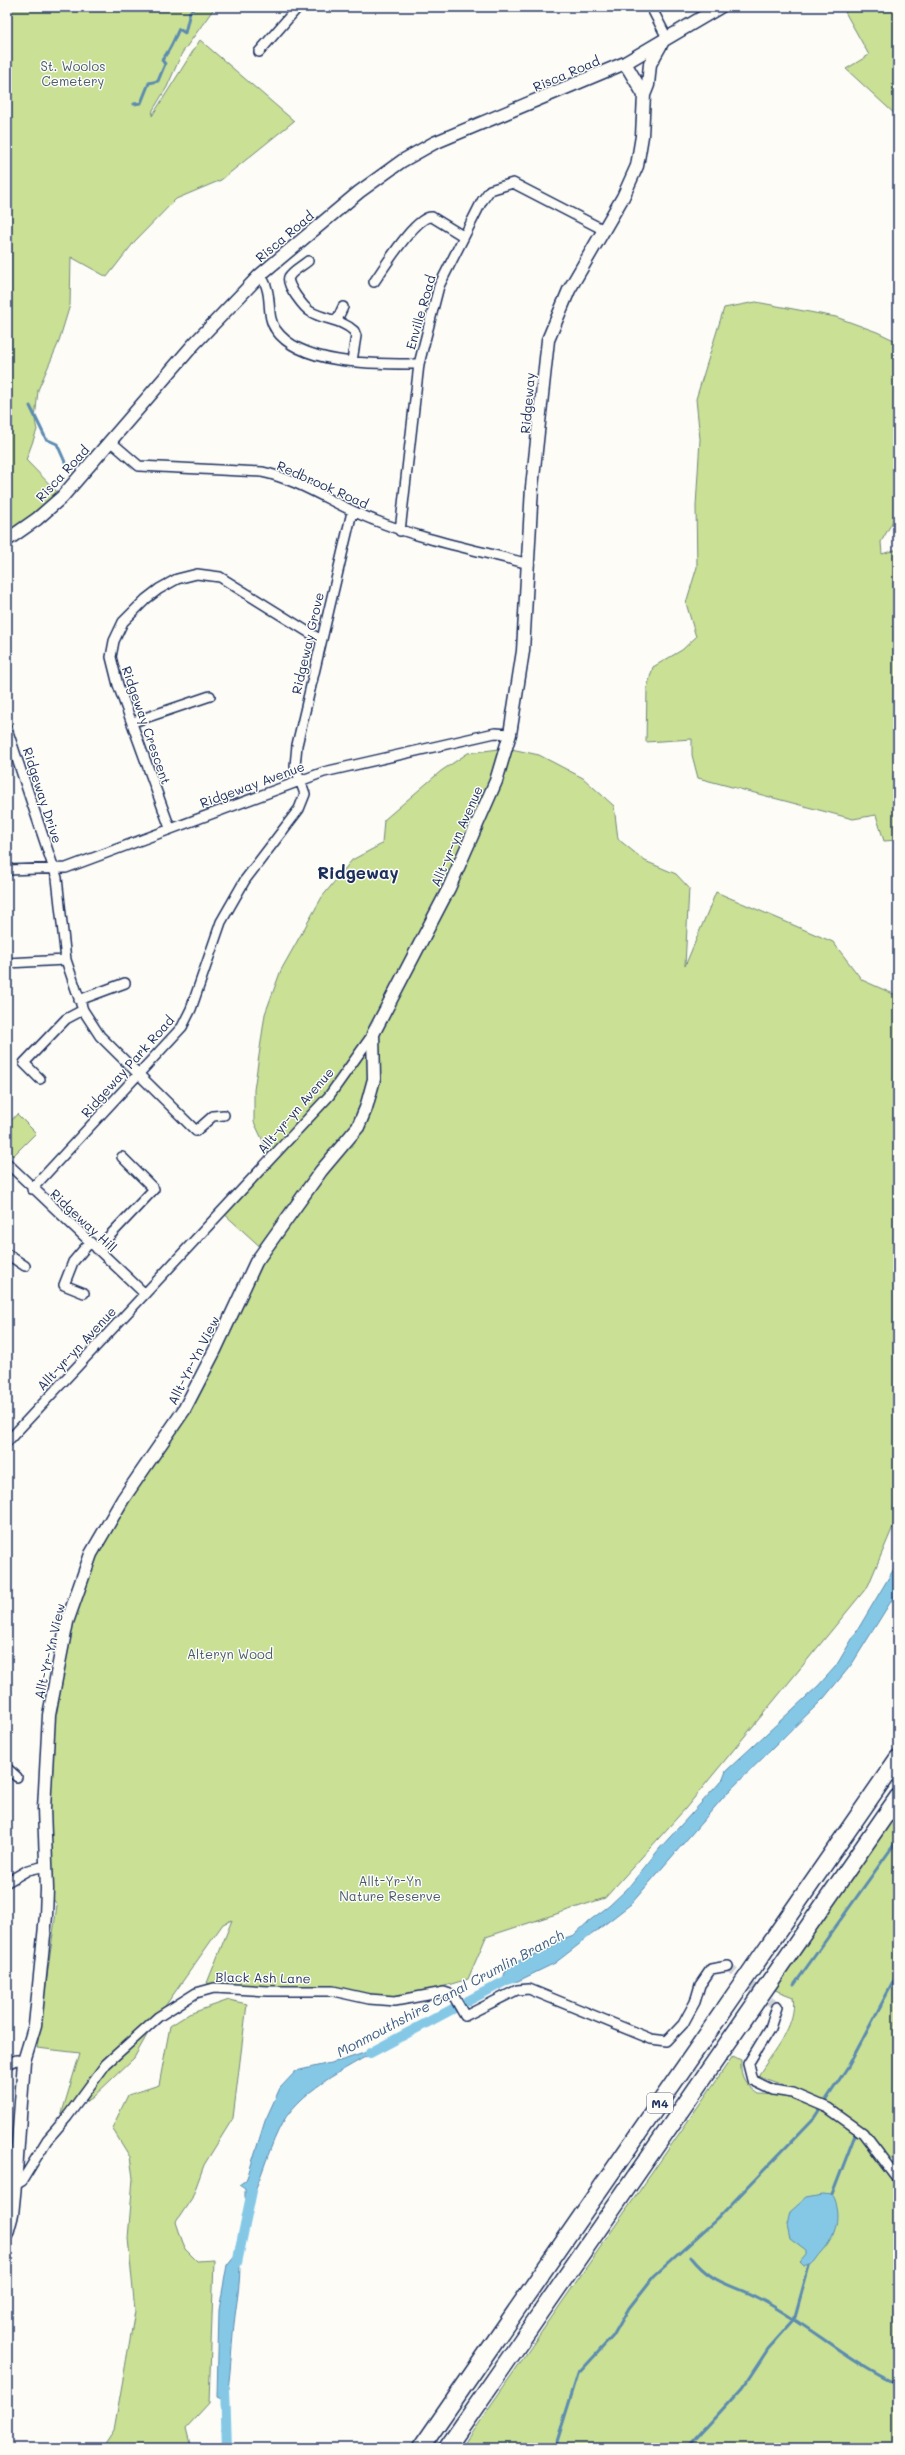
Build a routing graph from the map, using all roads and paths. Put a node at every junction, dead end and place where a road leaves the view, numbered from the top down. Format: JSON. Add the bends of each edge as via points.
{"nodes":[{"id":1,"x":298,"y":7,"type":"edge"},
{"id":2,"x":650,"y":7,"type":"edge"},
{"id":3,"x":720,"y":7,"type":"edge"},
{"id":4,"x":665,"y":40,"type":"junction"},
{"id":5,"x":258,"y":52,"type":"dead end"},
{"id":6,"x":625,"y":63,"type":"junction"},
{"id":7,"x":644,"y":95,"type":"junction"},
{"id":8,"x":604,"y":230,"type":"junction"},
{"id":9,"x":463,"y":236,"type":"junction"},
{"id":10,"x":308,"y":261,"type":"dead end"},
{"id":11,"x":260,"y":275,"type":"junction"},
{"id":12,"x":374,"y":282,"type":"dead end"},
{"id":13,"x":343,"y":307,"type":"dead end"},
{"id":14,"x":337,"y":320,"type":"junction"},
{"id":15,"x":352,"y":361,"type":"junction"},
{"id":16,"x":420,"y":364,"type":"junction"},
{"id":17,"x":110,"y":441,"type":"junction"},
{"id":18,"x":352,"y":512,"type":"junction"},
{"id":19,"x":400,"y":531,"type":"junction"},
{"id":20,"x":7,"y":540,"type":"edge"},
{"id":21,"x":529,"y":564,"type":"junction"},
{"id":22,"x":320,"y":640,"type":"junction"},
{"id":23,"x":210,"y":696,"type":"dead end"},
{"id":24,"x":133,"y":722,"type":"junction"},
{"id":25,"x":7,"y":729,"type":"edge"},
{"id":26,"x":510,"y":734,"type":"junction"},
{"id":27,"x":300,"y":780,"type":"junction"},
{"id":28,"x":170,"y":828,"type":"junction"},
{"id":29,"x":53,"y":869,"type":"junction"},
{"id":30,"x":7,"y":870,"type":"edge"},
{"id":31,"x":66,"y":960,"type":"junction"},
{"id":32,"x":7,"y":963,"type":"edge"},
{"id":33,"x":125,"y":983,"type":"dead end"},
{"id":34,"x":79,"y":1000,"type":"junction"},
{"id":35,"x":83,"y":1010,"type":"junction"},
{"id":36,"x":373,"y":1034,"type":"junction"},
{"id":37,"x":139,"y":1075,"type":"junction"},
{"id":38,"x":40,"y":1079,"type":"dead end"},
{"id":39,"x":224,"y":1115,"type":"dead end"},
{"id":40,"x":122,"y":1157,"type":"dead end"},
{"id":41,"x":7,"y":1164,"type":"edge"},
{"id":42,"x":32,"y":1189,"type":"junction"},
{"id":43,"x":90,"y":1242,"type":"junction"},
{"id":44,"x":98,"y":1249,"type":"junction"},
{"id":45,"x":7,"y":1254,"type":"edge"},
{"id":46,"x":25,"y":1266,"type":"dead end"},
{"id":47,"x":84,"y":1293,"type":"dead end"},
{"id":48,"x":145,"y":1294,"type":"junction"},
{"id":49,"x":7,"y":1442,"type":"edge"},
{"id":50,"x":898,"y":1758,"type":"edge"},
{"id":51,"x":7,"y":1768,"type":"edge"},
{"id":52,"x":17,"y":1777,"type":"dead end"},
{"id":53,"x":898,"y":1797,"type":"edge"},
{"id":54,"x":46,"y":1866,"type":"junction"},
{"id":55,"x":7,"y":1882,"type":"edge"},
{"id":56,"x":728,"y":1966,"type":"dead end"},
{"id":57,"x":777,"y":2007,"type":"dead end"},
{"id":58,"x":24,"y":2061,"type":"junction"},
{"id":59,"x":7,"y":2064,"type":"edge"},
{"id":60,"x":898,"y":2179,"type":"edge"},
{"id":61,"x":16,"y":2184,"type":"junction"},
{"id":62,"x":7,"y":2233,"type":"edge"},
{"id":63,"x":421,"y":2448,"type":"edge"},
{"id":64,"x":447,"y":2448,"type":"edge"}],
"edges":[{"from":1,"to":5,"type":"street"},
{"from":2,"to":4,"type":"street"},
{"from":3,"to":4,"type":"street","name":"Risca Road"},
{"from":4,"to":6,"type":"street","name":"Risca Road"},
{"from":4,"to":7,"type":"street","name":"Ridgeway","via":[[650,64],[648,85]]},
{"from":6,"to":7,"type":"street"},
{"from":6,"to":11,"type":"street","name":"Risca Road","via":[[434,143],[402,161],[359,192]]},
{"from":7,"to":8,"type":"street","name":"Ridgeway","via":[[642,136],[637,166],[624,197]]},
{"from":8,"to":9,"type":"street","name":"Enville Road","via":[[513,183],[490,190]]},
{"from":8,"to":21,"type":"street","name":"Ridgeway","via":[[569,290],[548,340],[532,487]]},
{"from":9,"to":12,"type":"street","via":[[426,216],[402,243]]},
{"from":9,"to":16,"type":"street","name":"Enville Road","via":[[439,286]]},
{"from":10,"to":14,"type":"street","via":[[289,277],[290,287],[312,313]]},
{"from":11,"to":15,"type":"street","via":[[267,288],[270,317],[275,329],[286,342],[306,352]]},
{"from":11,"to":17,"type":"street","name":"Risca Road","via":[[194,344]]},
{"from":13,"to":14,"type":"street"},
{"from":14,"to":15,"type":"street","via":[[354,330],[356,336]]},
{"from":15,"to":16,"type":"street","via":[[373,364]]},
{"from":16,"to":19,"type":"street","name":"Enville Road"},
{"from":17,"to":18,"type":"street","name":"Redbrook Road","via":[[139,466],[270,473]]},
{"from":17,"to":20,"type":"street","name":"Risca Road","via":[[62,497]]},
{"from":18,"to":19,"type":"street","name":"Redbrook Road"},
{"from":18,"to":22,"type":"street","name":"Ridgeway Grove"},
{"from":19,"to":21,"type":"street","name":"Redbrook Road"},
{"from":21,"to":26,"type":"street","name":"Ridgeway","via":[[523,650]]},
{"from":22,"to":24,"type":"street","name":"Ridgeway Crescent","via":[[220,577],[197,574],[177,579],[146,599],[124,622],[114,641],[111,657],[118,685]]},
{"from":22,"to":27,"type":"street","name":"Ridgeway Grove","via":[[297,745],[295,766]]},
{"from":23,"to":24,"type":"street"},
{"from":24,"to":28,"type":"street","name":"Ridgeway Crescent"},
{"from":25,"to":29,"type":"street","name":"Ridgeway Drive"},
{"from":26,"to":27,"type":"street","name":"Ridgeway Avenue","via":[[487,734],[324,772]]},
{"from":26,"to":36,"type":"street","name":"Allt-yr-yn Avenue","via":[[496,781],[472,841]]},
{"from":27,"to":28,"type":"street","name":"Ridgeway Avenue"},
{"from":27,"to":37,"type":"street","name":"Ridgeway Park Road","via":[[305,794],[299,809],[245,880],[221,922],[191,1009],[182,1027]]},
{"from":28,"to":29,"type":"street","name":"Ridgeway Avenue","via":[[66,868]]},
{"from":29,"to":30,"type":"street","name":"Ridgeway Avenue"},
{"from":29,"to":31,"type":"street","name":"Ridgeway Drive","via":[[58,878]]},
{"from":31,"to":32,"type":"street"},
{"from":31,"to":34,"type":"street","name":"Ridgeway Drive"},
{"from":33,"to":34,"type":"street"},
{"from":34,"to":35,"type":"street","name":"Ridgeway Drive"},
{"from":35,"to":37,"type":"street","name":"Ridgeway Drive","via":[[100,1036]]},
{"from":35,"to":38,"type":"street","via":[[66,1019],[24,1063]]},
{"from":36,"to":48,"type":"street","name":"Allt-yr-yn Avenue","via":[[329,1096]]},
{"from":36,"to":54,"type":"street","name":"Allt-Yr-Yn View","via":[[374,1079],[358,1127],[321,1171],[256,1262],[184,1410],[123,1499],[91,1554],[67,1622],[49,1715],[44,1809]]},
{"from":37,"to":39,"type":"street","name":"Ridgeway Drive","via":[[196,1131],[213,1116]]},
{"from":37,"to":42,"type":"street","name":"Ridgeway Park Road"},
{"from":40,"to":44,"type":"street","via":[[154,1189]]},
{"from":41,"to":42,"type":"street","name":"Ridgeway Hill"},
{"from":42,"to":43,"type":"street","name":"Ridgeway Hill"},
{"from":43,"to":44,"type":"street","name":"Ridgeway Hill"},
{"from":43,"to":47,"type":"street","via":[[72,1262],[64,1285]]},
{"from":44,"to":48,"type":"street","name":"Ridgeway Hill"},
{"from":45,"to":46,"type":"street"},
{"from":48,"to":49,"type":"street","name":"Allt-yr-yn Avenue"},
{"from":50,"to":63,"type":"highway","number":"M4"},
{"from":51,"to":52,"type":"street"},
{"from":53,"to":64,"type":"highway","number":"M4"},
{"from":54,"to":55,"type":"street","via":[[28,1870]]},
{"from":54,"to":58,"type":"street","name":"Allt-Yr-Yn View","via":[[46,1916],[35,2025]]},
{"from":56,"to":61,"type":"street","name":"Black Ash Lane","via":[[711,1969],[700,1984],[695,2002],[683,2024],[667,2042],[651,2040],[529,1989],[517,1990],[465,2016],[453,1995],[444,1992],[395,2001],[369,1999],[333,1991],[214,1988],[196,1993],[158,2017],[106,2064],[47,2140],[22,2182]]},
{"from":57,"to":60,"type":"street","via":[[770,2028],[748,2064],[752,2080],[773,2090],[814,2100],[828,2108],[863,2133]]},
{"from":58,"to":59,"type":"street","via":[[16,2060]]},
{"from":58,"to":61,"type":"street","name":"Allt-Yr-Yn View"},
{"from":61,"to":62,"type":"street","name":"Allt-Yr-Yn View"}]}
